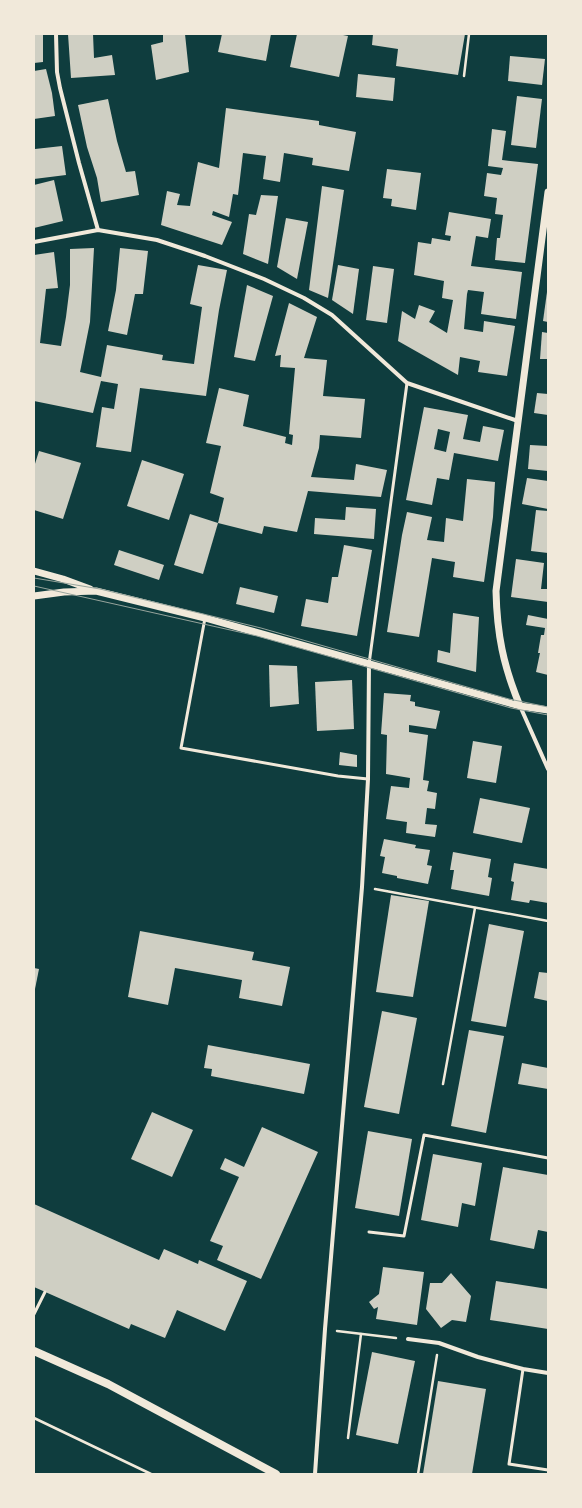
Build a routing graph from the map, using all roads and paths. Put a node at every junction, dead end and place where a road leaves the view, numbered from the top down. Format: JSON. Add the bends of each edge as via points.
{"nodes":[{"id":1,"x":56,"y":34,"type":"edge"},
{"id":2,"x":469,"y":34,"type":"edge"},
{"id":3,"x":464,"y":76,"type":"dead end"},
{"id":4,"x":548,"y":196,"type":"edge"},
{"id":5,"x":98,"y":230,"type":"junction"},
{"id":6,"x":34,"y":242,"type":"edge"},
{"id":7,"x":407,"y":383,"type":"junction"},
{"id":8,"x":518,"y":421,"type":"junction"},
{"id":9,"x":34,"y":571,"type":"edge"},
{"id":10,"x":96,"y":591,"type":"junction"},
{"id":11,"x":34,"y":596,"type":"edge"},
{"id":12,"x":205,"y":618,"type":"junction"},
{"id":13,"x":369,"y":664,"type":"junction"},
{"id":14,"x":520,"y":706,"type":"junction"},
{"id":15,"x":548,"y":710,"type":"edge"},
{"id":16,"x":548,"y":769,"type":"edge"},
{"id":17,"x":368,"y":779,"type":"junction"},
{"id":18,"x":385,"y":891,"type":"dead end"},
{"id":19,"x":475,"y":908,"type":"junction"},
{"id":20,"x":548,"y":921,"type":"edge"},
{"id":21,"x":443,"y":1084,"type":"dead end"},
{"id":22,"x":548,"y":1158,"type":"edge"},
{"id":23,"x":369,"y":1232,"type":"dead end"},
{"id":24,"x":45,"y":1292,"type":"dead end"},
{"id":25,"x":34,"y":1314,"type":"edge"},
{"id":26,"x":339,"y":1331,"type":"dead end"},
{"id":27,"x":361,"y":1334,"type":"junction"},
{"id":28,"x":408,"y":1339,"type":"joint"},
{"id":29,"x":439,"y":1343,"type":"junction"},
{"id":30,"x":34,"y":1351,"type":"edge"},
{"id":31,"x":524,"y":1369,"type":"junction"},
{"id":32,"x":548,"y":1373,"type":"edge"},
{"id":33,"x":34,"y":1418,"type":"edge"},
{"id":34,"x":348,"y":1438,"type":"dead end"},
{"id":35,"x":548,"y":1470,"type":"edge"},
{"id":36,"x":152,"y":1474,"type":"edge"},
{"id":37,"x":276,"y":1474,"type":"edge"},
{"id":38,"x":315,"y":1474,"type":"edge"},
{"id":39,"x":418,"y":1474,"type":"edge"}],
"edges":[{"from":1,"to":5,"type":"street","via":[[60,88]]},
{"from":2,"to":3,"type":"path"},
{"from":4,"to":8,"type":"street"},
{"from":5,"to":6,"type":"street"},
{"from":5,"to":7,"type":"street","via":[[157,240],[264,278],[332,315]]},
{"from":7,"to":8,"type":"street"},
{"from":7,"to":13,"type":"lane"},
{"from":8,"to":14,"type":"street","via":[[496,591],[499,640],[507,672]]},
{"from":9,"to":10,"type":"street"},
{"from":10,"to":11,"type":"street"},
{"from":10,"to":12,"type":"street"},
{"from":12,"to":13,"type":"street"},
{"from":12,"to":17,"type":"lane","via":[[181,748]]},
{"from":13,"to":14,"type":"street"},
{"from":13,"to":17,"type":"street"},
{"from":14,"to":15,"type":"street"},
{"from":14,"to":16,"type":"street"},
{"from":17,"to":38,"type":"street","via":[[362,887]]},
{"from":18,"to":19,"type":"path"},
{"from":19,"to":20,"type":"path"},
{"from":19,"to":21,"type":"path"},
{"from":22,"to":23,"type":"lane","via":[[424,1135],[404,1236]]},
{"from":24,"to":25,"type":"lane"},
{"from":26,"to":27,"type":"path"},
{"from":27,"to":28,"type":"path"},
{"from":27,"to":34,"type":"path"},
{"from":28,"to":29,"type":"street"},
{"from":29,"to":31,"type":"street"},
{"from":29,"to":39,"type":"path"},
{"from":30,"to":37,"type":"main road","via":[[108,1384]]},
{"from":31,"to":32,"type":"street"},
{"from":31,"to":35,"type":"lane","via":[[509,1464]]},
{"from":33,"to":36,"type":"path"}]}
